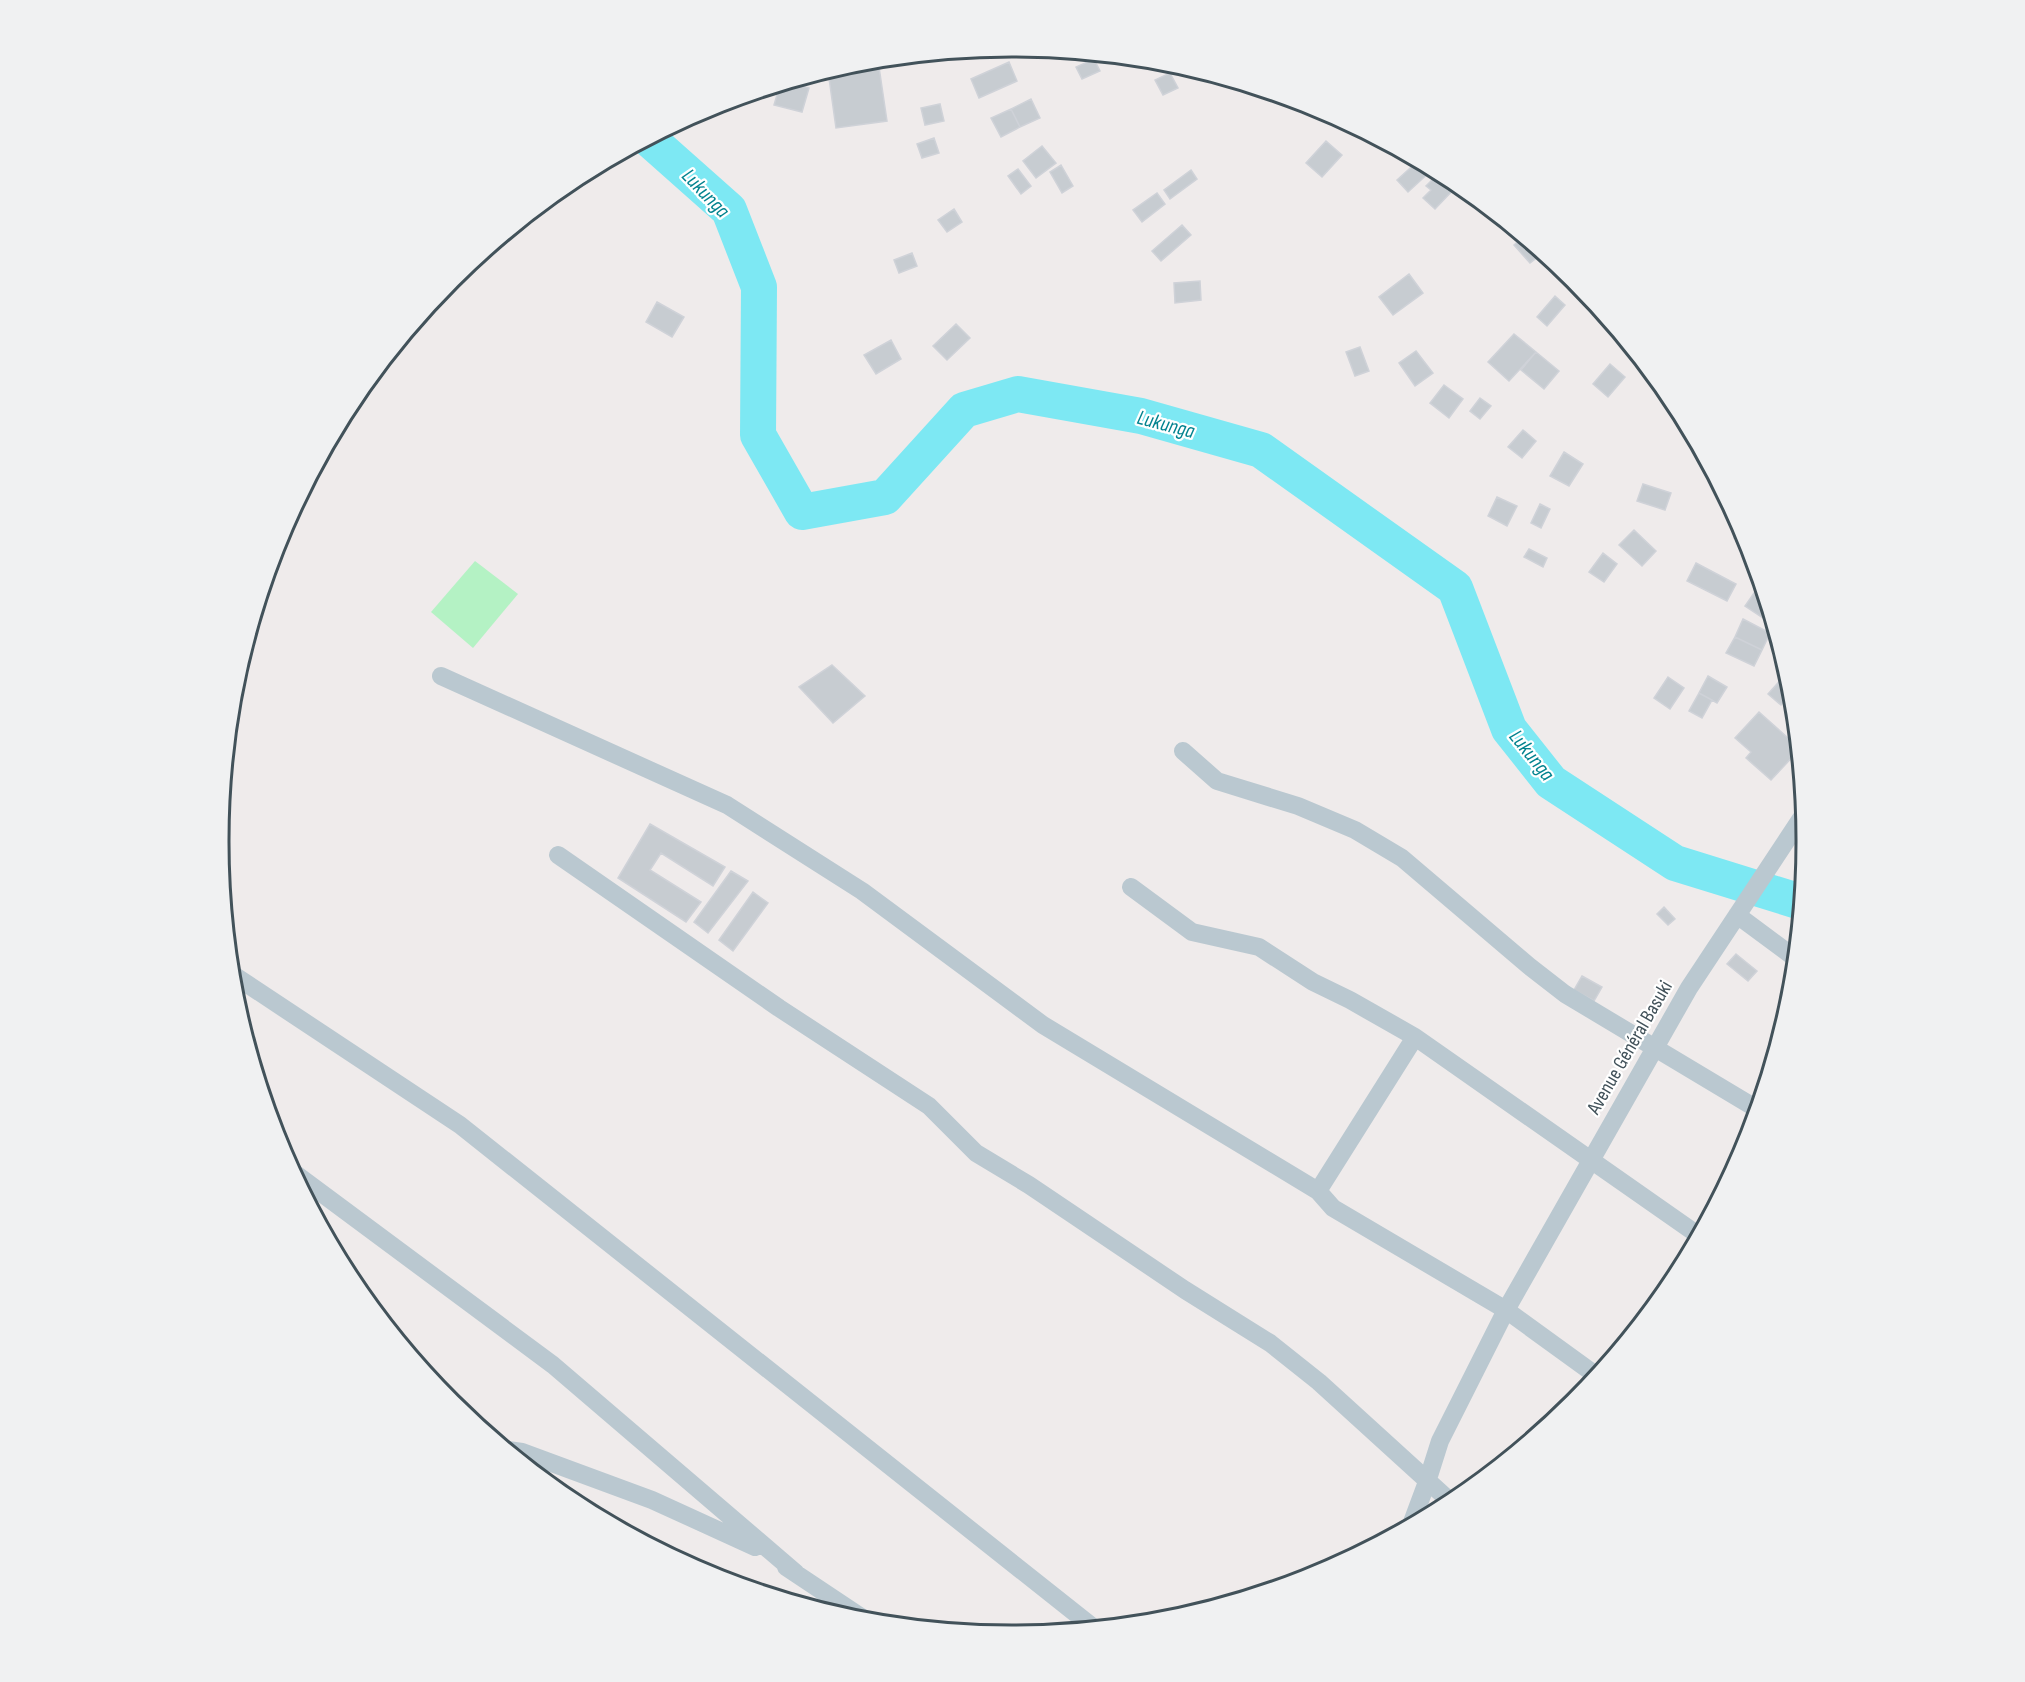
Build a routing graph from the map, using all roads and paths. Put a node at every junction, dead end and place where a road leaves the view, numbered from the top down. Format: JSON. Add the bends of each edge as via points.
{"nodes":[{"id":1,"x":441,"y":676,"type":"dead end"},
{"id":2,"x":1183,"y":751,"type":"dead end"},
{"id":3,"x":1796,"y":826,"type":"edge"},
{"id":4,"x":558,"y":855,"type":"dead end"},
{"id":5,"x":1131,"y":887,"type":"dead end"},
{"id":6,"x":1737,"y":915,"type":"junction"},
{"id":7,"x":1788,"y":952,"type":"edge"},
{"id":8,"x":242,"y":980,"type":"edge"},
{"id":9,"x":1415,"y":1037,"type":"junction"},
{"id":10,"x":1655,"y":1048,"type":"junction"},
{"id":11,"x":1750,"y":1105,"type":"edge"},
{"id":12,"x":1591,"y":1160,"type":"junction"},
{"id":13,"x":306,"y":1182,"type":"edge"},
{"id":14,"x":1318,"y":1191,"type":"junction"},
{"id":15,"x":1692,"y":1231,"type":"edge"},
{"id":16,"x":1506,"y":1310,"type":"junction"},
{"id":17,"x":1590,"y":1371,"type":"edge"},
{"id":18,"x":522,"y":1452,"type":"edge"},
{"id":19,"x":1427,"y":1482,"type":"junction"},
{"id":20,"x":1443,"y":1496,"type":"edge"},
{"id":21,"x":1415,"y":1513,"type":"edge"},
{"id":22,"x":796,"y":1573,"type":"junction"},
{"id":23,"x":846,"y":1607,"type":"edge"},
{"id":24,"x":1085,"y":1621,"type":"edge"}],
"edges":[{"from":1,"to":14,"type":"street","via":[[727,805],[862,891],[1042,1025]]},
{"from":2,"to":10,"type":"street","via":[[1217,782],[1298,806],[1355,830],[1402,858],[1565,994]]},
{"from":3,"to":6,"type":"street","name":"Avenue Général Basuki"},
{"from":4,"to":19,"type":"street","via":[[929,1106],[976,1153],[1270,1343],[1319,1382]]},
{"from":5,"to":9,"type":"street","via":[[1192,932],[1258,947],[1313,982]]},
{"from":6,"to":7,"type":"street"},
{"from":6,"to":10,"type":"street","name":"Avenue Général Basuki"},
{"from":8,"to":24,"type":"street","via":[[460,1125]]},
{"from":9,"to":12,"type":"street"},
{"from":9,"to":14,"type":"street"},
{"from":10,"to":11,"type":"street"},
{"from":10,"to":12,"type":"street","name":"Avenue Général Basuki"},
{"from":12,"to":15,"type":"street"},
{"from":12,"to":16,"type":"street","name":"Avenue Général Basuki"},
{"from":13,"to":22,"type":"street","via":[[553,1365]]},
{"from":14,"to":16,"type":"street","via":[[1333,1208]]},
{"from":16,"to":17,"type":"street"},
{"from":16,"to":19,"type":"street","name":"Avenue Général Basuki","via":[[1440,1442]]},
{"from":18,"to":22,"type":"street","via":[[652,1500],[760,1549]]},
{"from":19,"to":20,"type":"street"},
{"from":19,"to":21,"type":"street","name":"Avenue Général Basuki"},
{"from":22,"to":23,"type":"street"}]}
